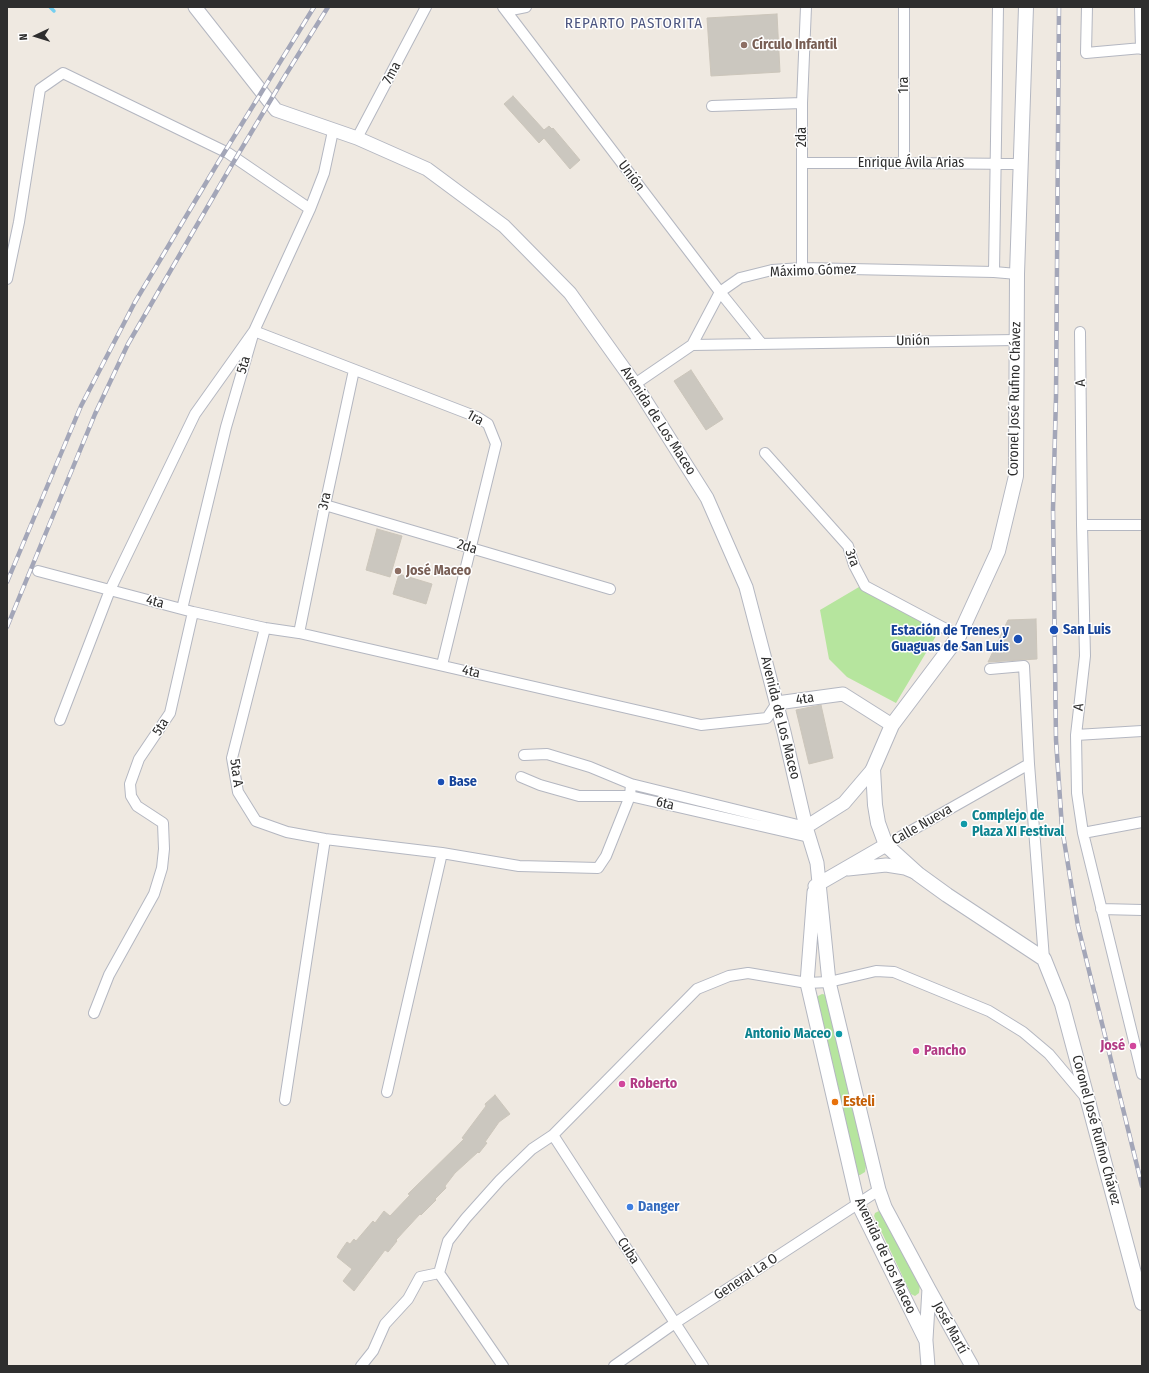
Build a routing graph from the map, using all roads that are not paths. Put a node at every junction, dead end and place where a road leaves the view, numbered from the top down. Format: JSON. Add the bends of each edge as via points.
{"nodes":[{"id":1,"x":195,"y":7,"type":"edge"},
{"id":2,"x":426,"y":7,"type":"edge"},
{"id":3,"x":526,"y":7,"type":"edge"},
{"id":4,"x":806,"y":7,"type":"edge"},
{"id":5,"x":904,"y":7,"type":"edge"},
{"id":6,"x":998,"y":7,"type":"edge"},
{"id":7,"x":1026,"y":7,"type":"edge"},
{"id":8,"x":1087,"y":7,"type":"edge"},
{"id":9,"x":1140,"y":7,"type":"edge"},
{"id":10,"x":504,"y":9,"type":"edge"},
{"id":11,"x":1141,"y":48,"type":"edge"},
{"id":12,"x":802,"y":103,"type":"junction"},
{"id":13,"x":712,"y":106,"type":"dead end"},
{"id":14,"x":333,"y":131,"type":"junction"},
{"id":15,"x":357,"y":138,"type":"junction"},
{"id":16,"x":904,"y":163,"type":"junction"},
{"id":17,"x":802,"y":164,"type":"junction"},
{"id":18,"x":996,"y":164,"type":"junction"},
{"id":19,"x":1020,"y":164,"type":"junction"},
{"id":20,"x":310,"y":209,"type":"junction"},
{"id":21,"x":802,"y":268,"type":"junction"},
{"id":22,"x":994,"y":272,"type":"junction"},
{"id":23,"x":1017,"y":274,"type":"junction"},
{"id":24,"x":7,"y":279,"type":"edge"},
{"id":25,"x":720,"y":292,"type":"junction"},
{"id":26,"x":254,"y":331,"type":"junction"},
{"id":27,"x":1080,"y":332,"type":"dead end"},
{"id":28,"x":1016,"y":340,"type":"junction"},
{"id":29,"x":761,"y":343,"type":"junction"},
{"id":30,"x":692,"y":345,"type":"junction"},
{"id":31,"x":354,"y":370,"type":"junction"},
{"id":32,"x":636,"y":384,"type":"junction"},
{"id":33,"x":765,"y":453,"type":"dead end"},
{"id":34,"x":325,"y":504,"type":"junction"},
{"id":35,"x":1082,"y":525,"type":"junction"},
{"id":36,"x":1142,"y":525,"type":"edge"},
{"id":37,"x":470,"y":548,"type":"junction"},
{"id":38,"x":38,"y":571,"type":"dead end"},
{"id":39,"x":610,"y":589,"type":"dead end"},
{"id":40,"x":110,"y":590,"type":"junction"},
{"id":41,"x":182,"y":609,"type":"junction"},
{"id":42,"x":193,"y":612,"type":"junction"},
{"id":43,"x":265,"y":628,"type":"junction"},
{"id":44,"x":299,"y":633,"type":"junction"},
{"id":45,"x":959,"y":636,"type":"junction"},
{"id":46,"x":442,"y":665,"type":"junction"},
{"id":47,"x":990,"y":669,"type":"dead end"},
{"id":48,"x":777,"y":703,"type":"junction"},
{"id":49,"x":60,"y":720,"type":"dead end"},
{"id":50,"x":892,"y":725,"type":"junction"},
{"id":51,"x":1142,"y":730,"type":"edge"},
{"id":52,"x":1076,"y":735,"type":"junction"},
{"id":53,"x":524,"y":755,"type":"dead end"},
{"id":54,"x":1029,"y":764,"type":"junction"},
{"id":55,"x":873,"y":769,"type":"junction"},
{"id":56,"x":521,"y":777,"type":"dead end"},
{"id":57,"x":631,"y":784,"type":"junction"},
{"id":58,"x":630,"y":796,"type":"junction"},
{"id":59,"x":1142,"y":822,"type":"edge"},
{"id":60,"x":808,"y":832,"type":"junction"},
{"id":61,"x":1083,"y":833,"type":"junction"},
{"id":62,"x":325,"y":839,"type":"junction"},
{"id":63,"x":886,"y":845,"type":"junction"},
{"id":64,"x":442,"y":853,"type":"junction"},
{"id":65,"x":843,"y":869,"type":"junction"},
{"id":66,"x":918,"y":874,"type":"junction"},
{"id":67,"x":817,"y":885,"type":"junction"},
{"id":68,"x":1101,"y":910,"type":"junction"},
{"id":69,"x":1142,"y":910,"type":"edge"},
{"id":70,"x":1044,"y":959,"type":"junction"},
{"id":71,"x":829,"y":982,"type":"junction"},
{"id":72,"x":807,"y":983,"type":"junction"},
{"id":73,"x":94,"y":1013,"type":"dead end"},
{"id":74,"x":1142,"y":1074,"type":"edge"},
{"id":75,"x":387,"y":1092,"type":"dead end"},
{"id":76,"x":285,"y":1100,"type":"dead end"},
{"id":77,"x":1089,"y":1103,"type":"junction"},
{"id":78,"x":553,"y":1135,"type":"junction"},
{"id":79,"x":879,"y":1190,"type":"junction"},
{"id":80,"x":858,"y":1204,"type":"junction"},
{"id":81,"x":439,"y":1273,"type":"junction"},
{"id":82,"x":929,"y":1289,"type":"junction"},
{"id":83,"x":1142,"y":1303,"type":"edge"},
{"id":84,"x":675,"y":1324,"type":"junction"},
{"id":85,"x":926,"y":1341,"type":"junction"},
{"id":86,"x":361,"y":1366,"type":"edge"},
{"id":87,"x":503,"y":1366,"type":"edge"},
{"id":88,"x":614,"y":1366,"type":"edge"},
{"id":89,"x":703,"y":1366,"type":"edge"},
{"id":90,"x":928,"y":1366,"type":"edge"},
{"id":91,"x":972,"y":1366,"type":"edge"}],
"edges":[{"from":1,"to":14,"type":"street","name":"Avenida de Los Maceo","via":[[276,110]]},
{"from":2,"to":15,"type":"street","name":"7ma"},
{"from":3,"to":10,"type":"street"},
{"from":4,"to":12,"type":"street","name":"2da"},
{"from":5,"to":16,"type":"street","name":"1ra"},
{"from":6,"to":18,"type":"street"},
{"from":7,"to":19,"type":"main road","name":"Coronel José Rufino Chávez"},
{"from":8,"to":11,"type":"street","via":[[1086,53]]},
{"from":9,"to":11,"type":"street"},
{"from":10,"to":25,"type":"street","name":"Unión"},
{"from":12,"to":13,"type":"street"},
{"from":12,"to":17,"type":"street","name":"2da"},
{"from":14,"to":15,"type":"street","name":"Avenida de Los Maceo"},
{"from":14,"to":20,"type":"street","name":"5ta","via":[[324,173]]},
{"from":15,"to":32,"type":"street","name":"Avenida de Los Maceo","via":[[427,169],[504,226],[570,293]]},
{"from":16,"to":17,"type":"street","name":"Enrique Ávila Arias"},
{"from":16,"to":18,"type":"street","name":"Enrique Ávila Arias"},
{"from":17,"to":21,"type":"street","name":"2da"},
{"from":18,"to":19,"type":"street","name":"Enrique Ávila Arias"},
{"from":18,"to":22,"type":"street"},
{"from":19,"to":23,"type":"main road","name":"Coronel José Rufino Chávez"},
{"from":20,"to":24,"type":"street","via":[[228,153],[63,73],[40,89],[19,222]]},
{"from":20,"to":26,"type":"street","name":"5ta"},
{"from":21,"to":22,"type":"street","name":"Máximo Gómez"},
{"from":21,"to":25,"type":"street","name":"Máximo Gómez","via":[[772,270],[740,278]]},
{"from":22,"to":23,"type":"street","name":"Máximo Gómez"},
{"from":23,"to":28,"type":"main road","name":"Coronel José Rufino Chávez"},
{"from":25,"to":29,"type":"street","name":"Unión"},
{"from":25,"to":30,"type":"street","name":"Máximo Gómez"},
{"from":26,"to":31,"type":"street","name":"1ra"},
{"from":26,"to":40,"type":"street","via":[[195,414]]},
{"from":26,"to":41,"type":"street","name":"5ta","via":[[226,427]]},
{"from":27,"to":35,"type":"street","name":"A"},
{"from":28,"to":29,"type":"street","name":"Unión"},
{"from":28,"to":45,"type":"main road","name":"Coronel José Rufino Chávez","via":[[1016,476],[998,551]]},
{"from":29,"to":30,"type":"street","name":"Unión"},
{"from":30,"to":32,"type":"street","name":"Máximo Gómez"},
{"from":31,"to":34,"type":"street","name":"3ra"},
{"from":31,"to":37,"type":"street","name":"1ra","via":[[477,417],[488,424],[496,444]]},
{"from":32,"to":48,"type":"street","name":"Avenida de Los Maceo","via":[[708,498],[746,587]]},
{"from":33,"to":45,"type":"street","name":"3ra","via":[[848,546],[865,586]]},
{"from":34,"to":37,"type":"street","name":"2da"},
{"from":34,"to":44,"type":"street","name":"3ra"},
{"from":35,"to":36,"type":"street"},
{"from":35,"to":52,"type":"street","name":"A","via":[[1085,656]]},
{"from":37,"to":39,"type":"street","name":"2da"},
{"from":37,"to":46,"type":"street","name":"1ra"},
{"from":38,"to":40,"type":"street","name":"4ta"},
{"from":40,"to":41,"type":"street","name":"4ta"},
{"from":40,"to":49,"type":"street"},
{"from":41,"to":42,"type":"street","name":"4ta"},
{"from":42,"to":43,"type":"street","name":"4ta"},
{"from":42,"to":73,"type":"street","name":"5ta","via":[[170,713],[139,759],[130,784],[131,796],[137,806],[163,823],[162,868],[154,894],[109,975]]},
{"from":43,"to":44,"type":"street","name":"4ta"},
{"from":43,"to":62,"type":"street","name":"5ta A","via":[[232,758],[238,792],[256,821],[287,832]]},
{"from":44,"to":46,"type":"street","name":"4ta"},
{"from":45,"to":50,"type":"main road","name":"Coronel José Rufino Chávez"},
{"from":46,"to":48,"type":"street","name":"4ta","via":[[701,725],[767,718]]},
{"from":47,"to":54,"type":"street","name":"Coronel José Rufino Chávez","via":[[1024,666]]},
{"from":48,"to":50,"type":"street","name":"4ta","via":[[843,694]]},
{"from":48,"to":60,"type":"street","name":"Avenida de Los Maceo"},
{"from":50,"to":55,"type":"main road","name":"Coronel José Rufino Chávez"},
{"from":51,"to":52,"type":"street"},
{"from":52,"to":61,"type":"street","name":"A","via":[[1077,793]]},
{"from":53,"to":57,"type":"street","name":"6ta","via":[[547,754],[590,767]]},
{"from":54,"to":63,"type":"street","name":"Calle Nueva"},
{"from":54,"to":70,"type":"street","name":"Coronel José Rufino Chávez"},
{"from":55,"to":60,"type":"street","via":[[844,803]]},
{"from":55,"to":63,"type":"main road","name":"Coronel José Rufino Chávez","via":[[877,817]]},
{"from":56,"to":58,"type":"street","name":"6ta","via":[[579,796]]},
{"from":57,"to":58,"type":"street"},
{"from":57,"to":60,"type":"street","name":"6ta"},
{"from":58,"to":60,"type":"street","name":"6ta"},
{"from":58,"to":64,"type":"street","name":"5ta A","via":[[606,856],[598,868],[519,866]]},
{"from":59,"to":61,"type":"street"},
{"from":60,"to":67,"type":"street","name":"Avenida de Los Maceo"},
{"from":61,"to":68,"type":"street","name":"A"},
{"from":62,"to":64,"type":"street","name":"5ta A"},
{"from":62,"to":76,"type":"street"},
{"from":63,"to":65,"type":"street","name":"Calle Nueva"},
{"from":63,"to":66,"type":"main road","name":"Coronel José Rufino Chávez"},
{"from":64,"to":75,"type":"street"},
{"from":65,"to":66,"type":"street","via":[[886,865],[905,868]]},
{"from":65,"to":67,"type":"street","name":"Calle Nueva"},
{"from":66,"to":70,"type":"main road","name":"Coronel José Rufino Chávez"},
{"from":67,"to":71,"type":"street","name":"Avenida de Los Maceo"},
{"from":67,"to":72,"type":"street","name":"Avenida de Los Maceo"},
{"from":68,"to":69,"type":"street"},
{"from":68,"to":74,"type":"street","name":"A"},
{"from":70,"to":77,"type":"main road","name":"Coronel José Rufino Chávez","via":[[1062,1004]]},
{"from":71,"to":72,"type":"street"},
{"from":71,"to":77,"type":"street","via":[[876,970],[894,972],[989,1011],[1023,1032],[1049,1054]]},
{"from":71,"to":79,"type":"street","name":"Avenida de Los Maceo"},
{"from":72,"to":78,"type":"street","via":[[748,973],[729,976],[696,989]]},
{"from":72,"to":80,"type":"street","name":"Avenida de Los Maceo"},
{"from":77,"to":83,"type":"main road","name":"Coronel José Rufino Chávez"},
{"from":78,"to":81,"type":"street","via":[[532,1149],[466,1218],[448,1241]]},
{"from":78,"to":84,"type":"street","name":"Cuba"},
{"from":79,"to":80,"type":"street","name":"General La O"},
{"from":79,"to":82,"type":"street","name":"Avenida de Los Maceo","via":[[885,1207]]},
{"from":80,"to":84,"type":"street","name":"General La O"},
{"from":80,"to":85,"type":"street","name":"Avenida de Los Maceo"},
{"from":81,"to":86,"type":"street","via":[[420,1276],[408,1299],[385,1324],[373,1351]]},
{"from":81,"to":87,"type":"street"},
{"from":82,"to":85,"type":"street"},
{"from":82,"to":91,"type":"street","name":"José Martí"},
{"from":84,"to":88,"type":"street","name":"General La O"},
{"from":84,"to":89,"type":"street","name":"Cuba"},
{"from":85,"to":90,"type":"street","name":"Avenida de Los Maceo"}]}
